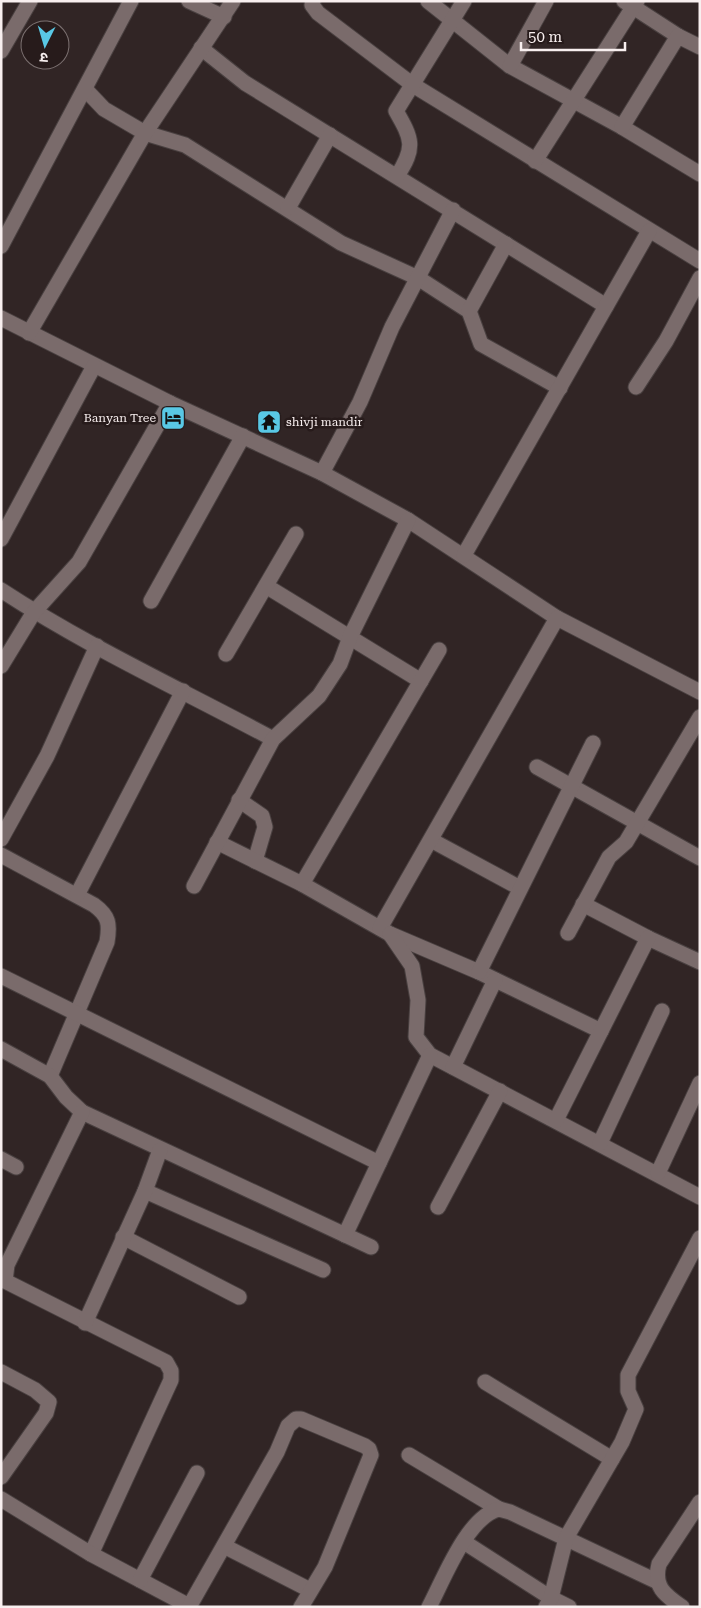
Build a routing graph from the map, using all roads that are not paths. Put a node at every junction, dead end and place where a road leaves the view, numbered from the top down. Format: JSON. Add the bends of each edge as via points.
{"nodes":[{"id":1,"x":30,"y":1,"type":"edge"},
{"id":2,"x":131,"y":1,"type":"edge"},
{"id":3,"x":189,"y":1,"type":"edge"},
{"id":4,"x":233,"y":1,"type":"edge"},
{"id":5,"x":313,"y":1,"type":"edge"},
{"id":6,"x":428,"y":1,"type":"edge"},
{"id":7,"x":464,"y":1,"type":"edge"},
{"id":8,"x":546,"y":1,"type":"edge"},
{"id":9,"x":632,"y":3,"type":"edge"},
{"id":10,"x":224,"y":17,"type":"junction"},
{"id":11,"x":452,"y":22,"type":"junction"},
{"id":12,"x":678,"y":36,"type":"junction"},
{"id":13,"x":700,"y":47,"type":"edge"},
{"id":14,"x":201,"y":48,"type":"junction"},
{"id":15,"x":1,"y":52,"type":"edge"},
{"id":16,"x":510,"y":66,"type":"junction"},
{"id":17,"x":413,"y":86,"type":"junction"},
{"id":18,"x":86,"y":89,"type":"junction"},
{"id":19,"x":574,"y":100,"type":"junction"},
{"id":20,"x":622,"y":127,"type":"junction"},
{"id":21,"x":146,"y":133,"type":"junction"},
{"id":22,"x":330,"y":135,"type":"junction"},
{"id":23,"x":536,"y":161,"type":"junction"},
{"id":24,"x":699,"y":172,"type":"edge"},
{"id":25,"x":397,"y":176,"type":"junction"},
{"id":26,"x":288,"y":208,"type":"junction"},
{"id":27,"x":453,"y":210,"type":"junction"},
{"id":28,"x":650,"y":231,"type":"junction"},
{"id":29,"x":506,"y":244,"type":"junction"},
{"id":30,"x":1,"y":246,"type":"edge"},
{"id":31,"x":700,"y":262,"type":"edge"},
{"id":32,"x":418,"y":278,"type":"junction"},
{"id":33,"x":700,"y":278,"type":"edge"},
{"id":34,"x":606,"y":306,"type":"junction"},
{"id":35,"x":469,"y":311,"type":"junction"},
{"id":36,"x":1,"y":318,"type":"edge"},
{"id":37,"x":30,"y":333,"type":"junction"},
{"id":38,"x":94,"y":366,"type":"junction"},
{"id":39,"x":636,"y":387,"type":"dead end"},
{"id":40,"x":560,"y":388,"type":"junction"},
{"id":41,"x":170,"y":403,"type":"junction"},
{"id":42,"x":243,"y":436,"type":"junction"},
{"id":43,"x":322,"y":473,"type":"junction"},
{"id":44,"x":408,"y":520,"type":"junction"},
{"id":45,"x":296,"y":534,"type":"dead end"},
{"id":46,"x":1,"y":539,"type":"edge"},
{"id":47,"x":464,"y":555,"type":"junction"},
{"id":48,"x":266,"y":586,"type":"junction"},
{"id":49,"x":1,"y":590,"type":"edge"},
{"id":50,"x":151,"y":601,"type":"dead end"},
{"id":51,"x":34,"y":612,"type":"junction"},
{"id":52,"x":558,"y":618,"type":"junction"},
{"id":53,"x":350,"y":637,"type":"junction"},
{"id":54,"x":97,"y":646,"type":"junction"},
{"id":55,"x":439,"y":650,"type":"dead end"},
{"id":56,"x":226,"y":654,"type":"dead end"},
{"id":57,"x":1,"y":666,"type":"edge"},
{"id":58,"x":421,"y":681,"type":"junction"},
{"id":59,"x":183,"y":691,"type":"junction"},
{"id":60,"x":700,"y":692,"type":"edge"},
{"id":61,"x":700,"y":717,"type":"edge"},
{"id":62,"x":273,"y":739,"type":"junction"},
{"id":63,"x":593,"y":744,"type":"dead end"},
{"id":64,"x":537,"y":767,"type":"dead end"},
{"id":65,"x":571,"y":786,"type":"junction"},
{"id":66,"x":239,"y":800,"type":"junction"},
{"id":67,"x":637,"y":823,"type":"junction"},
{"id":68,"x":1,"y":839,"type":"edge"},
{"id":69,"x":431,"y":840,"type":"junction"},
{"id":70,"x":216,"y":842,"type":"junction"},
{"id":71,"x":1,"y":855,"type":"edge"},
{"id":72,"x":700,"y":858,"type":"edge"},
{"id":73,"x":255,"y":861,"type":"junction"},
{"id":74,"x":302,"y":884,"type":"junction"},
{"id":75,"x":194,"y":886,"type":"dead end"},
{"id":76,"x":520,"y":888,"type":"junction"},
{"id":77,"x":77,"y":895,"type":"junction"},
{"id":78,"x":583,"y":904,"type":"junction"},
{"id":79,"x":385,"y":931,"type":"junction"},
{"id":80,"x":568,"y":933,"type":"dead end"},
{"id":81,"x":648,"y":938,"type":"junction"},
{"id":82,"x":700,"y":962,"type":"edge"},
{"id":83,"x":479,"y":972,"type":"junction"},
{"id":84,"x":1,"y":976,"type":"edge"},
{"id":85,"x":495,"y":980,"type":"junction"},
{"id":86,"x":662,"y":1011,"type":"dead end"},
{"id":87,"x":76,"y":1014,"type":"junction"},
{"id":88,"x":601,"y":1031,"type":"junction"},
{"id":89,"x":1,"y":1049,"type":"edge"},
{"id":90,"x":430,"y":1055,"type":"junction"},
{"id":91,"x":453,"y":1067,"type":"junction"},
{"id":92,"x":50,"y":1076,"type":"junction"},
{"id":93,"x":700,"y":1083,"type":"edge"},
{"id":94,"x":500,"y":1091,"type":"junction"},
{"id":95,"x":82,"y":1112,"type":"junction"},
{"id":96,"x":556,"y":1120,"type":"junction"},
{"id":97,"x":600,"y":1143,"type":"junction"},
{"id":98,"x":160,"y":1150,"type":"junction"},
{"id":99,"x":1,"y":1159,"type":"edge"},
{"id":100,"x":379,"y":1164,"type":"junction"},
{"id":101,"x":16,"y":1167,"type":"dead end"},
{"id":102,"x":658,"y":1173,"type":"junction"},
{"id":103,"x":145,"y":1191,"type":"junction"},
{"id":104,"x":700,"y":1196,"type":"edge"},
{"id":105,"x":438,"y":1207,"type":"dead end"},
{"id":106,"x":345,"y":1235,"type":"junction"},
{"id":107,"x":123,"y":1237,"type":"junction"},
{"id":108,"x":700,"y":1238,"type":"edge"},
{"id":109,"x":371,"y":1247,"type":"dead end"},
{"id":110,"x":323,"y":1270,"type":"dead end"},
{"id":111,"x":238,"y":1297,"type":"dead end"},
{"id":112,"x":84,"y":1323,"type":"junction"},
{"id":113,"x":1,"y":1372,"type":"edge"},
{"id":114,"x":485,"y":1382,"type":"dead end"},
{"id":115,"x":409,"y":1455,"type":"dead end"},
{"id":116,"x":612,"y":1459,"type":"junction"},
{"id":117,"x":197,"y":1473,"type":"dead end"},
{"id":118,"x":1,"y":1477,"type":"edge"},
{"id":119,"x":1,"y":1499,"type":"edge"},
{"id":120,"x":700,"y":1502,"type":"edge"},
{"id":121,"x":499,"y":1509,"type":"junction"},
{"id":122,"x":566,"y":1538,"type":"junction"},
{"id":123,"x":464,"y":1542,"type":"junction"},
{"id":124,"x":224,"y":1546,"type":"junction"},
{"id":125,"x":91,"y":1554,"type":"junction"},
{"id":126,"x":140,"y":1580,"type":"junction"},
{"id":127,"x":656,"y":1580,"type":"junction"},
{"id":128,"x":310,"y":1590,"type":"junction"},
{"id":129,"x":549,"y":1602,"type":"edge"},
{"id":130,"x":189,"y":1607,"type":"edge"},
{"id":131,"x":301,"y":1607,"type":"edge"},
{"id":132,"x":429,"y":1607,"type":"edge"},
{"id":133,"x":569,"y":1607,"type":"edge"},
{"id":134,"x":682,"y":1607,"type":"edge"}],
"edges":[{"from":1,"to":15,"type":"street"},
{"from":2,"to":18,"type":"street"},
{"from":3,"to":10,"type":"street"},
{"from":4,"to":10,"type":"street"},
{"from":5,"to":17,"type":"street","via":[[318,13]]},
{"from":6,"to":11,"type":"street"},
{"from":7,"to":11,"type":"street"},
{"from":8,"to":16,"type":"street"},
{"from":9,"to":12,"type":"street"},
{"from":9,"to":19,"type":"street"},
{"from":10,"to":14,"type":"street"},
{"from":11,"to":16,"type":"street"},
{"from":11,"to":17,"type":"street"},
{"from":12,"to":13,"type":"street"},
{"from":12,"to":20,"type":"street"},
{"from":14,"to":21,"type":"street"},
{"from":14,"to":22,"type":"street","via":[[245,82]]},
{"from":16,"to":19,"type":"street"},
{"from":17,"to":23,"type":"street"},
{"from":17,"to":25,"type":"street","via":[[396,111],[410,136],[408,158]]},
{"from":18,"to":21,"type":"street","via":[[104,109]]},
{"from":18,"to":30,"type":"street"},
{"from":19,"to":20,"type":"street"},
{"from":19,"to":23,"type":"street"},
{"from":20,"to":24,"type":"street"},
{"from":21,"to":26,"type":"street","via":[[185,145]]},
{"from":21,"to":37,"type":"street"},
{"from":22,"to":25,"type":"street"},
{"from":22,"to":26,"type":"street"},
{"from":23,"to":28,"type":"street"},
{"from":25,"to":27,"type":"street"},
{"from":26,"to":32,"type":"street","via":[[341,242]]},
{"from":27,"to":29,"type":"street"},
{"from":27,"to":32,"type":"street"},
{"from":28,"to":31,"type":"street"},
{"from":28,"to":34,"type":"street"},
{"from":29,"to":34,"type":"street"},
{"from":29,"to":35,"type":"street"},
{"from":32,"to":35,"type":"street"},
{"from":32,"to":43,"type":"street","via":[[392,327],[360,402]]},
{"from":33,"to":39,"type":"street","via":[[666,341]]},
{"from":34,"to":40,"type":"street"},
{"from":35,"to":40,"type":"street","via":[[481,344]]},
{"from":36,"to":37,"type":"street"},
{"from":37,"to":38,"type":"street"},
{"from":38,"to":41,"type":"street"},
{"from":38,"to":46,"type":"street"},
{"from":40,"to":47,"type":"street"},
{"from":41,"to":42,"type":"street"},
{"from":41,"to":51,"type":"street","via":[[79,562]]},
{"from":42,"to":43,"type":"street"},
{"from":42,"to":50,"type":"street"},
{"from":43,"to":44,"type":"street"},
{"from":44,"to":47,"type":"street"},
{"from":44,"to":53,"type":"street"},
{"from":45,"to":48,"type":"street"},
{"from":47,"to":52,"type":"street"},
{"from":48,"to":53,"type":"street"},
{"from":48,"to":56,"type":"street"},
{"from":49,"to":51,"type":"street"},
{"from":51,"to":54,"type":"street"},
{"from":51,"to":57,"type":"street"},
{"from":52,"to":60,"type":"street"},
{"from":52,"to":69,"type":"street"},
{"from":53,"to":58,"type":"street"},
{"from":53,"to":62,"type":"street","via":[[340,664],[319,696]]},
{"from":54,"to":59,"type":"street"},
{"from":54,"to":68,"type":"street","via":[[47,756]]},
{"from":55,"to":58,"type":"street"},
{"from":58,"to":74,"type":"street"},
{"from":59,"to":62,"type":"street"},
{"from":59,"to":77,"type":"street"},
{"from":61,"to":67,"type":"street"},
{"from":62,"to":66,"type":"street"},
{"from":63,"to":65,"type":"street"},
{"from":64,"to":65,"type":"street"},
{"from":65,"to":67,"type":"street"},
{"from":65,"to":76,"type":"street"},
{"from":66,"to":70,"type":"street"},
{"from":66,"to":73,"type":"street","via":[[262,816],[265,827]]},
{"from":67,"to":72,"type":"street"},
{"from":67,"to":78,"type":"street","via":[[626,842],[609,857]]},
{"from":69,"to":76,"type":"street"},
{"from":69,"to":79,"type":"street"},
{"from":70,"to":73,"type":"street"},
{"from":70,"to":75,"type":"street"},
{"from":71,"to":77,"type":"street"},
{"from":73,"to":74,"type":"street"},
{"from":74,"to":79,"type":"street"},
{"from":76,"to":83,"type":"street"},
{"from":77,"to":87,"type":"street","via":[[106,914],[110,926],[107,942]]},
{"from":78,"to":80,"type":"street"},
{"from":78,"to":81,"type":"street"},
{"from":79,"to":83,"type":"street"},
{"from":79,"to":90,"type":"street","via":[[412,966],[418,1000],[416,1038]]},
{"from":81,"to":82,"type":"street"},
{"from":81,"to":88,"type":"street"},
{"from":83,"to":85,"type":"street"},
{"from":84,"to":87,"type":"street"},
{"from":85,"to":88,"type":"street"},
{"from":85,"to":91,"type":"street"},
{"from":86,"to":97,"type":"street"},
{"from":87,"to":92,"type":"street"},
{"from":87,"to":100,"type":"street"},
{"from":88,"to":96,"type":"street"},
{"from":89,"to":92,"type":"street"},
{"from":90,"to":91,"type":"street"},
{"from":90,"to":100,"type":"street"},
{"from":91,"to":94,"type":"street"},
{"from":92,"to":95,"type":"street"},
{"from":93,"to":102,"type":"street"},
{"from":94,"to":96,"type":"street"},
{"from":94,"to":105,"type":"street"},
{"from":95,"to":98,"type":"street"},
{"from":95,"to":112,"type":"street","via":[[7,1265],[5,1281]]},
{"from":96,"to":97,"type":"street"},
{"from":97,"to":102,"type":"street"},
{"from":98,"to":103,"type":"street"},
{"from":98,"to":106,"type":"street"},
{"from":99,"to":101,"type":"street"},
{"from":100,"to":106,"type":"street"},
{"from":102,"to":104,"type":"street"},
{"from":103,"to":107,"type":"street"},
{"from":103,"to":110,"type":"street"},
{"from":106,"to":109,"type":"street"},
{"from":107,"to":111,"type":"street"},
{"from":107,"to":112,"type":"street"},
{"from":108,"to":116,"type":"street","via":[[628,1375],[628,1391],[636,1409]]},
{"from":112,"to":125,"type":"street","via":[[166,1362],[171,1371],[170,1380]]},
{"from":113,"to":118,"type":"street","via":[[36,1390],[49,1402],[46,1413]]},
{"from":114,"to":116,"type":"street"},
{"from":115,"to":121,"type":"street"},
{"from":116,"to":122,"type":"street"},
{"from":117,"to":126,"type":"street"},
{"from":119,"to":125,"type":"street"},
{"from":120,"to":127,"type":"street","via":[[659,1564]]},
{"from":121,"to":122,"type":"street"},
{"from":121,"to":123,"type":"street","via":[[482,1517]]},
{"from":122,"to":127,"type":"street"},
{"from":122,"to":129,"type":"street"},
{"from":123,"to":129,"type":"street"},
{"from":123,"to":132,"type":"street"},
{"from":124,"to":128,"type":"street"},
{"from":124,"to":128,"type":"street","via":[[291,1422],[301,1419],[365,1446],[371,1455],[365,1471],[325,1567]]},
{"from":124,"to":130,"type":"street"},
{"from":125,"to":126,"type":"street"},
{"from":126,"to":130,"type":"street"},
{"from":127,"to":134,"type":"street","via":[[668,1597]]},
{"from":128,"to":131,"type":"street"},
{"from":129,"to":133,"type":"street"}]}
